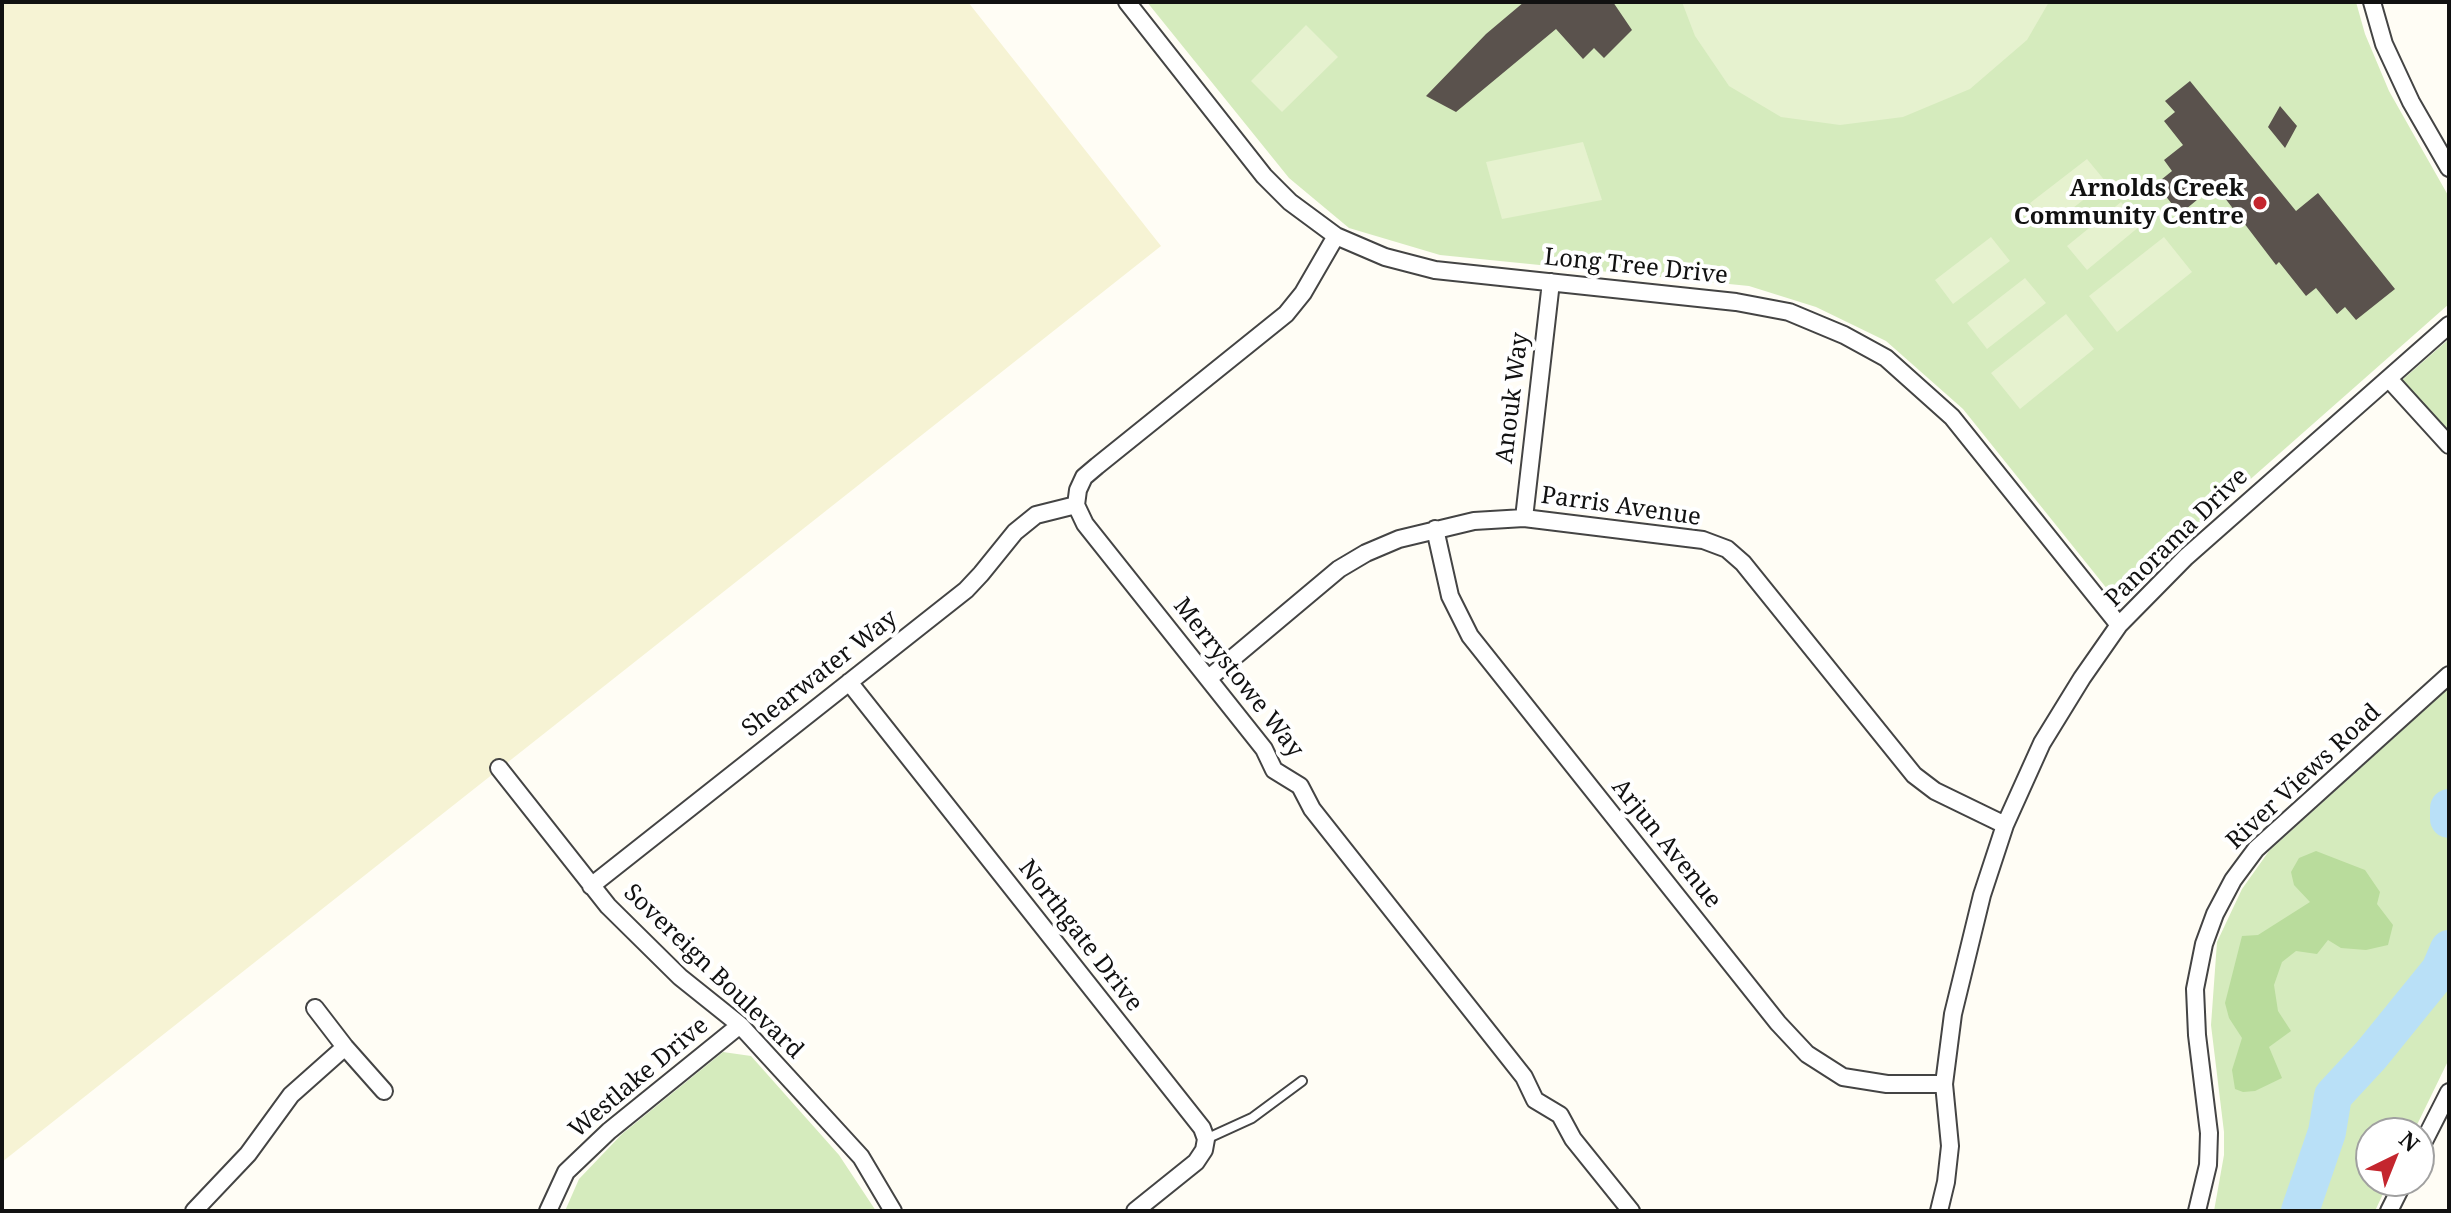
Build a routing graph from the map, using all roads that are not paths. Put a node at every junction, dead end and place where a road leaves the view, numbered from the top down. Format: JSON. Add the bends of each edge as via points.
{"nodes":[{"id":1,"x":1127,"y":2,"type":"edge"},
{"id":2,"x":2372,"y":2,"type":"edge"},
{"id":3,"x":2449,"y":168,"type":"edge"},
{"id":4,"x":1336,"y":236,"type":"junction"},
{"id":5,"x":1551,"y":282,"type":"junction"},
{"id":6,"x":2449,"y":325,"type":"edge"},
{"id":7,"x":2389,"y":379,"type":"junction"},
{"id":8,"x":2449,"y":445,"type":"edge"},
{"id":9,"x":1076,"y":505,"type":"junction"},
{"id":10,"x":1524,"y":518,"type":"junction"},
{"id":11,"x":1435,"y":529,"type":"junction"},
{"id":12,"x":2119,"y":625,"type":"junction"},
{"id":13,"x":2449,"y":675,"type":"edge"},
{"id":14,"x":1209,"y":678,"type":"junction"},
{"id":15,"x":849,"y":682,"type":"junction"},
{"id":16,"x":499,"y":768,"type":"dead end"},
{"id":17,"x":2005,"y":825,"type":"junction"},
{"id":18,"x":591,"y":886,"type":"junction"},
{"id":19,"x":315,"y":1008,"type":"dead end"},
{"id":20,"x":740,"y":1025,"type":"junction"},
{"id":21,"x":345,"y":1047,"type":"junction"},
{"id":22,"x":1302,"y":1081,"type":"dead end"},
{"id":23,"x":1944,"y":1084,"type":"junction"},
{"id":24,"x":384,"y":1091,"type":"dead end"},
{"id":25,"x":2449,"y":1092,"type":"edge"},
{"id":26,"x":2435,"y":1120,"type":"edge"},
{"id":27,"x":1206,"y":1139,"type":"junction"},
{"id":28,"x":194,"y":1211,"type":"edge"},
{"id":29,"x":548,"y":1211,"type":"edge"},
{"id":30,"x":893,"y":1211,"type":"edge"},
{"id":31,"x":1135,"y":1211,"type":"edge"},
{"id":32,"x":1631,"y":1211,"type":"edge"},
{"id":33,"x":1939,"y":1211,"type":"edge"},
{"id":34,"x":2197,"y":1211,"type":"edge"}],
"edges":[{"from":1,"to":4,"type":"street","name":"Long Tree Drive","via":[[1264,176]]},
{"from":2,"to":3,"type":"street","via":[[2384,44]]},
{"from":4,"to":5,"type":"street","name":"Long Tree Drive","via":[[1435,270]]},
{"from":4,"to":9,"type":"street","via":[[1286,314],[1084,477]]},
{"from":5,"to":10,"type":"street","name":"Anouk Way"},
{"from":5,"to":12,"type":"street","name":"Long Tree Drive","via":[[1789,312],[1886,358],[1952,417]]},
{"from":6,"to":7,"type":"street","name":"Panorama Drive"},
{"from":7,"to":8,"type":"street"},
{"from":7,"to":12,"type":"street","name":"Panorama Drive","via":[[2186,557]]},
{"from":9,"to":14,"type":"street","name":"Merrystowe Way","via":[[1085,524]]},
{"from":9,"to":15,"type":"street","name":"Shearwater Way","via":[[1036,515],[966,590]]},
{"from":10,"to":11,"type":"street","name":"Parris Avenue"},
{"from":10,"to":17,"type":"street","name":"Parris Avenue","via":[[1703,540],[1727,549],[1914,775]]},
{"from":11,"to":14,"type":"street","name":"Parris Avenue","via":[[1388,543],[1339,569]]},
{"from":11,"to":23,"type":"street","name":"Arjun Avenue","via":[[1450,596],[1470,636],[1778,1023],[1807,1054],[1843,1077]]},
{"from":12,"to":17,"type":"street","name":"Panorama Drive","via":[[2042,743]]},
{"from":13,"to":34,"type":"street","name":"River Views Road","via":[[2256,849],[2215,914],[2195,989],[2209,1133]]},
{"from":14,"to":32,"type":"street","name":"Merrystowe Way","via":[[1274,770],[1300,786],[1312,809],[1524,1077],[1535,1100],[1560,1115]]},
{"from":15,"to":18,"type":"street","name":"Shearwater Way"},
{"from":15,"to":27,"type":"street","name":"Northgate Drive"},
{"from":16,"to":18,"type":"street","name":"Sovereign Boulevard"},
{"from":17,"to":23,"type":"street","name":"Panorama Drive","via":[[1966,954]]},
{"from":18,"to":20,"type":"street","name":"Sovereign Boulevard","via":[[650,948]]},
{"from":19,"to":21,"type":"street"},
{"from":20,"to":29,"type":"street","name":"Westlake Drive","via":[[566,1172]]},
{"from":20,"to":30,"type":"street","name":"Sovereign Boulevard","via":[[861,1157]]},
{"from":21,"to":24,"type":"street"},
{"from":21,"to":28,"type":"street","via":[[291,1095],[248,1154]]},
{"from":22,"to":27,"type":"lane","via":[[1252,1118]]},
{"from":23,"to":33,"type":"street","name":"Panorama Drive","via":[[1950,1146]]},
{"from":25,"to":26,"type":"street"},
{"from":27,"to":31,"type":"street","via":[[1196,1162]]}]}
